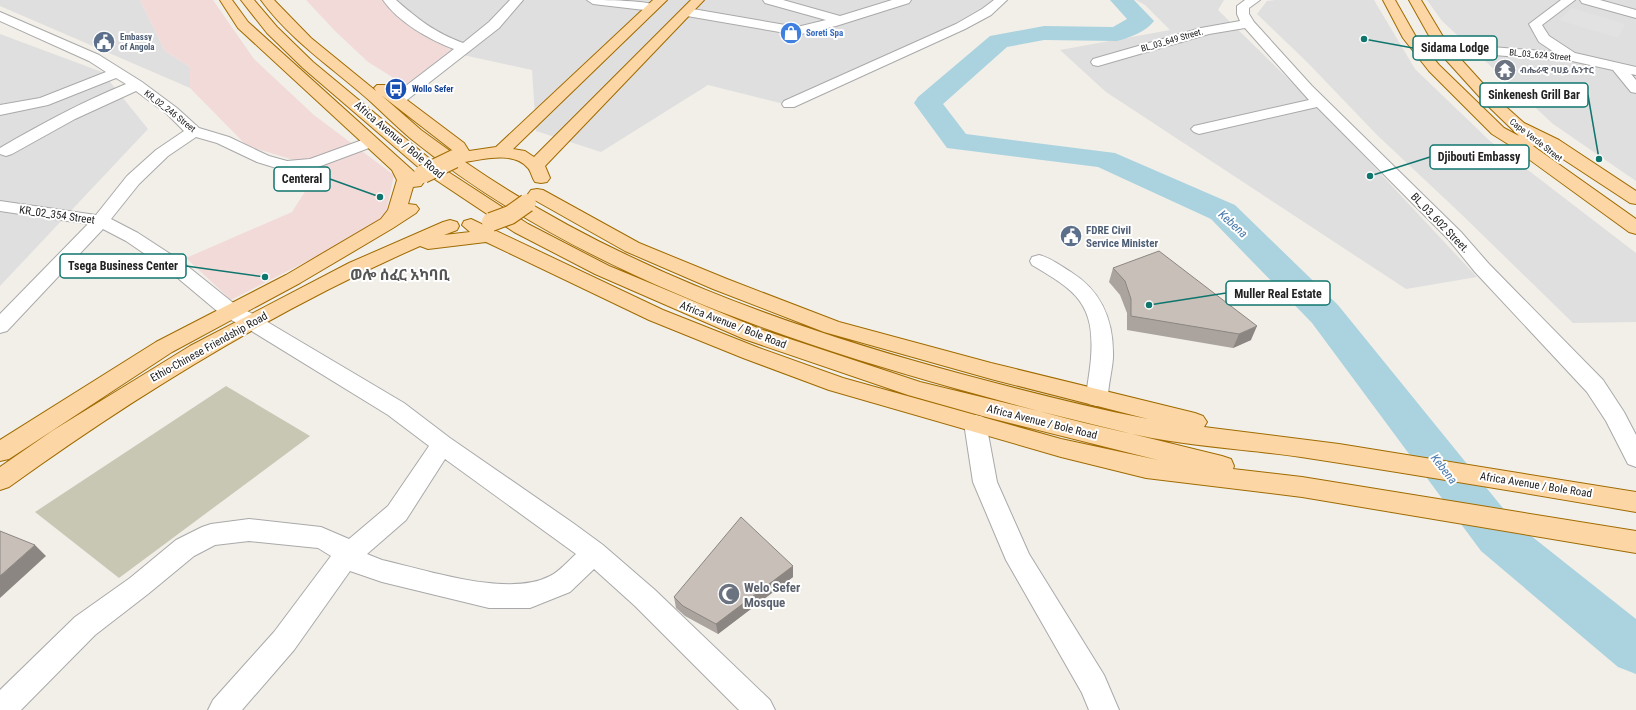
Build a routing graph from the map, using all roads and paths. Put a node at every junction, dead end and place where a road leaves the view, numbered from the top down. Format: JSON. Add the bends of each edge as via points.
{"nodes":[{"id":1,"x":226,"y":0,"type":"edge"},
{"id":2,"x":247,"y":0,"type":"edge"},
{"id":3,"x":267,"y":0,"type":"edge"},
{"id":4,"x":285,"y":0,"type":"edge"},
{"id":5,"x":389,"y":0,"type":"edge"},
{"id":6,"x":517,"y":0,"type":"edge"},
{"id":7,"x":593,"y":0,"type":"edge"},
{"id":8,"x":698,"y":0,"type":"edge"},
{"id":9,"x":769,"y":0,"type":"edge"},
{"id":10,"x":905,"y":0,"type":"edge"},
{"id":11,"x":1001,"y":0,"type":"edge"},
{"id":12,"x":1254,"y":0,"type":"edge"},
{"id":13,"x":1389,"y":0,"type":"edge"},
{"id":14,"x":1415,"y":0,"type":"edge"},
{"id":15,"x":1569,"y":0,"type":"edge"},
{"id":16,"x":1586,"y":0,"type":"edge"},
{"id":17,"x":657,"y":4,"type":"edge"},
{"id":18,"x":818,"y":6,"type":"edge"},
{"id":19,"x":687,"y":12,"type":"junction"},
{"id":20,"x":1636,"y":14,"type":"edge"},
{"id":21,"x":0,"y":16,"type":"edge"},
{"id":22,"x":839,"y":20,"type":"junction"},
{"id":23,"x":1248,"y":24,"type":"junction"},
{"id":24,"x":1442,"y":47,"type":"junction"},
{"id":25,"x":465,"y":48,"type":"junction"},
{"id":26,"x":1572,"y":57,"type":"junction"},
{"id":27,"x":1098,"y":62,"type":"dead end"},
{"id":28,"x":1617,"y":66,"type":"junction"},
{"id":29,"x":1636,"y":71,"type":"edge"},
{"id":30,"x":117,"y":72,"type":"junction"},
{"id":31,"x":137,"y":85,"type":"junction"},
{"id":32,"x":1636,"y":89,"type":"edge"},
{"id":33,"x":398,"y":100,"type":"junction"},
{"id":34,"x":1320,"y":102,"type":"junction"},
{"id":35,"x":789,"y":104,"type":"dead end"},
{"id":36,"x":0,"y":110,"type":"edge"},
{"id":37,"x":1505,"y":126,"type":"junction"},
{"id":38,"x":1199,"y":129,"type":"dead end"},
{"id":39,"x":194,"y":132,"type":"junction"},
{"id":40,"x":371,"y":142,"type":"junction"},
{"id":41,"x":6,"y":151,"type":"dead end"},
{"id":42,"x":501,"y":152,"type":"junction"},
{"id":43,"x":459,"y":157,"type":"junction"},
{"id":44,"x":536,"y":165,"type":"junction"},
{"id":45,"x":400,"y":170,"type":"junction"},
{"id":46,"x":1568,"y":172,"type":"junction"},
{"id":47,"x":419,"y":178,"type":"junction"},
{"id":48,"x":532,"y":199,"type":"junction"},
{"id":49,"x":1636,"y":199,"type":"edge"},
{"id":50,"x":0,"y":206,"type":"edge"},
{"id":51,"x":410,"y":209,"type":"junction"},
{"id":52,"x":1636,"y":214,"type":"edge"},
{"id":53,"x":101,"y":221,"type":"junction"},
{"id":54,"x":385,"y":225,"type":"junction"},
{"id":55,"x":475,"y":227,"type":"junction"},
{"id":56,"x":1636,"y":228,"type":"edge"},
{"id":57,"x":1636,"y":243,"type":"edge"},
{"id":58,"x":401,"y":247,"type":"junction"},
{"id":59,"x":1039,"y":262,"type":"dead end"},
{"id":60,"x":0,"y":302,"type":"edge"},
{"id":61,"x":20,"y":305,"type":"junction"},
{"id":62,"x":230,"y":312,"type":"junction"},
{"id":63,"x":252,"y":322,"type":"junction"},
{"id":64,"x":0,"y":326,"type":"edge"},
{"id":65,"x":1097,"y":398,"type":"junction"},
{"id":66,"x":975,"y":423,"type":"junction"},
{"id":67,"x":442,"y":444,"type":"junction"},
{"id":68,"x":1293,"y":447,"type":"junction"},
{"id":69,"x":0,"y":452,"type":"edge"},
{"id":70,"x":1636,"y":458,"type":"edge"},
{"id":71,"x":0,"y":480,"type":"edge"},
{"id":72,"x":1302,"y":487,"type":"junction"},
{"id":73,"x":1636,"y":502,"type":"edge"},
{"id":74,"x":1636,"y":542,"type":"edge"},
{"id":75,"x":594,"y":553,"type":"junction"},
{"id":76,"x":345,"y":558,"type":"junction"},
{"id":77,"x":0,"y":710,"type":"edge"},
{"id":78,"x":223,"y":710,"type":"edge"},
{"id":79,"x":760,"y":710,"type":"edge"},
{"id":80,"x":1104,"y":710,"type":"edge"}],
"edges":[{"from":1,"to":40,"type":"main road","name":"Africa Avenue / Bole Road","via":[[243,25]]},
{"from":2,"to":72,"type":"main road","name":"Africa Avenue / Bole Road","via":[[272,30],[308,65],[430,168],[521,228],[602,270],[752,334],[916,389]]},
{"from":3,"to":68,"type":"main road","name":"Africa Avenue / Bole Road","via":[[298,34],[427,144],[559,228],[670,282],[768,321],[912,369],[1134,425]]},
{"from":4,"to":33,"type":"main road","via":[[323,41]]},
{"from":5,"to":25,"type":"street","via":[[418,26],[443,40]]},
{"from":6,"to":25,"type":"street","via":[[494,25]]},
{"from":7,"to":17,"type":"street"},
{"from":8,"to":19,"type":"main road"},
{"from":9,"to":18,"type":"street"},
{"from":10,"to":22,"type":"street"},
{"from":11,"to":35,"type":"street","via":[[955,29],[862,74]]},
{"from":12,"to":23,"type":"street","name":"BL_03_602 Street.","via":[[1243,6],[1243,14]]},
{"from":13,"to":37,"type":"main road","name":"Cape Verde Street","via":[[1410,38],[1434,68]]},
{"from":14,"to":24,"type":"main road","name":"Cape Verde Street"},
{"from":15,"to":26,"type":"street","via":[[1535,24],[1544,39]]},
{"from":16,"to":20,"type":"street"},
{"from":17,"to":42,"type":"main road"},
{"from":18,"to":22,"type":"street"},
{"from":19,"to":22,"type":"street","via":[[792,30]]},
{"from":19,"to":44,"type":"main road"},
{"from":21,"to":30,"type":"street","name":"KR_02_246 Street","via":[[77,49]]},
{"from":23,"to":27,"type":"street","name":"BL_03_649 Street.","via":[[1206,31]]},
{"from":23,"to":34,"type":"street","name":"BL_03_602 Street."},
{"from":24,"to":26,"type":"street","name":"BL_03_624 Street"},
{"from":24,"to":37,"type":"main road","name":"Cape Verde Street"},
{"from":25,"to":33,"type":"street"},
{"from":26,"to":28,"type":"street","name":"BL_03_624 Street"},
{"from":28,"to":29,"type":"street","name":"BL_03_624 Street"},
{"from":28,"to":32,"type":"street"},
{"from":30,"to":31,"type":"street","name":"KR_02_246 Street"},
{"from":30,"to":36,"type":"street","via":[[43,102]]},
{"from":31,"to":39,"type":"street","name":"KR_02_246 Street","via":[[172,111]]},
{"from":31,"to":41,"type":"street","via":[[67,116]]},
{"from":33,"to":43,"type":"main road","via":[[458,147]]},
{"from":34,"to":38,"type":"street"},
{"from":34,"to":70,"type":"street","name":"BL_03_602 Street.","via":[[1454,236],[1595,386],[1616,418]]},
{"from":37,"to":46,"type":"main road","name":"Cape Verde Street","via":[[1524,147]]},
{"from":37,"to":46,"type":"main road","name":"Cape Verde Street","via":[[1532,138]]},
{"from":37,"to":49,"type":"main road","via":[[1550,142]]},
{"from":37,"to":57,"type":"main road","via":[[1502,142]]},
{"from":39,"to":40,"type":"street","name":"KR_02_246 Street","via":[[223,140],[263,159],[292,166],[320,162]]},
{"from":39,"to":53,"type":"street","via":[[162,153],[133,180]]},
{"from":40,"to":45,"type":"main road","name":"Africa Avenue / Bole Road"},
{"from":42,"to":43,"type":"main road"},
{"from":42,"to":44,"type":"main road","via":[[519,155]]},
{"from":43,"to":47,"type":"main road","bridge":true},
{"from":44,"to":48,"type":"main road","via":[[541,186]]},
{"from":45,"to":47,"type":"main road","name":"Africa Avenue / Bole Road"},
{"from":45,"to":54,"type":"main road","via":[[406,180],[397,211]]},
{"from":46,"to":52,"type":"main road"},
{"from":46,"to":56,"type":"main road"},
{"from":47,"to":51,"type":"main road","via":[[408,198]]},
{"from":48,"to":55,"type":"main road","bridge":true,"via":[[510,215]]},
{"from":48,"to":65,"type":"main road","name":"Africa Avenue / Bole Road","via":[[632,247],[832,327]]},
{"from":50,"to":53,"type":"street","name":"KR_02_354 Street"},
{"from":51,"to":54,"type":"main road","name":"Ethio-Chinese Friendship Road"},
{"from":51,"to":55,"type":"main road","name":"Africa Avenue / Bole Road","via":[[422,219],[436,224]]},
{"from":53,"to":61,"type":"street"},
{"from":53,"to":62,"type":"street","name":"KR_02_354 Street","via":[[132,237],[174,265]]},
{"from":54,"to":62,"type":"main road","name":"Ethio-Chinese Friendship Road","via":[[293,279]]},
{"from":55,"to":58,"type":"main road"},
{"from":55,"to":58,"type":"main road","name":"Ethio-Chinese Friendship Road","via":[[430,234]]},
{"from":55,"to":66,"type":"main road","name":"Africa Avenue / Bole Road","via":[[656,315],[751,354],[837,384]]},
{"from":58,"to":63,"type":"main road","name":"Ethio-Chinese Friendship Road","via":[[356,267]]},
{"from":59,"to":65,"type":"street","via":[[1085,290],[1096,306],[1102,329],[1102,359]]},
{"from":60,"to":61,"type":"street"},
{"from":61,"to":64,"type":"street"},
{"from":62,"to":63,"type":"street","name":"KR_02_354 Street"},
{"from":62,"to":69,"type":"main road","name":"Ethio-Chinese Friendship Road","via":[[164,347]]},
{"from":63,"to":67,"type":"street","name":"KR_02_354 Street","via":[[396,409]]},
{"from":63,"to":71,"type":"main road","name":"Ethio-Chinese Friendship Road","via":[[140,386]]},
{"from":65,"to":68,"type":"main road","name":"Africa Avenue / Bole Road"},
{"from":66,"to":72,"type":"main road","name":"Africa Avenue / Bole Road","via":[[1061,448],[1146,468]]},
{"from":66,"to":80,"type":"street","via":[[985,482],[1019,560],[1094,684]]},
{"from":67,"to":75,"type":"street","name":"KR_02_354 Street"},
{"from":67,"to":76,"type":"street","via":[[418,485],[397,513]]},
{"from":68,"to":73,"type":"main road","name":"Africa Avenue / Bole Road"},
{"from":72,"to":74,"type":"main road","name":"Africa Avenue / Bole Road"},
{"from":75,"to":76,"type":"street","via":[[561,584],[530,596],[489,596],[382,571]]},
{"from":75,"to":79,"type":"street","name":"KR_02_354 Street","via":[[645,598]]},
{"from":76,"to":77,"type":"street","via":[[340,547],[321,538],[249,530],[211,535],[185,548],[85,626]]},
{"from":76,"to":78,"type":"street","via":[[284,641]]}]}
